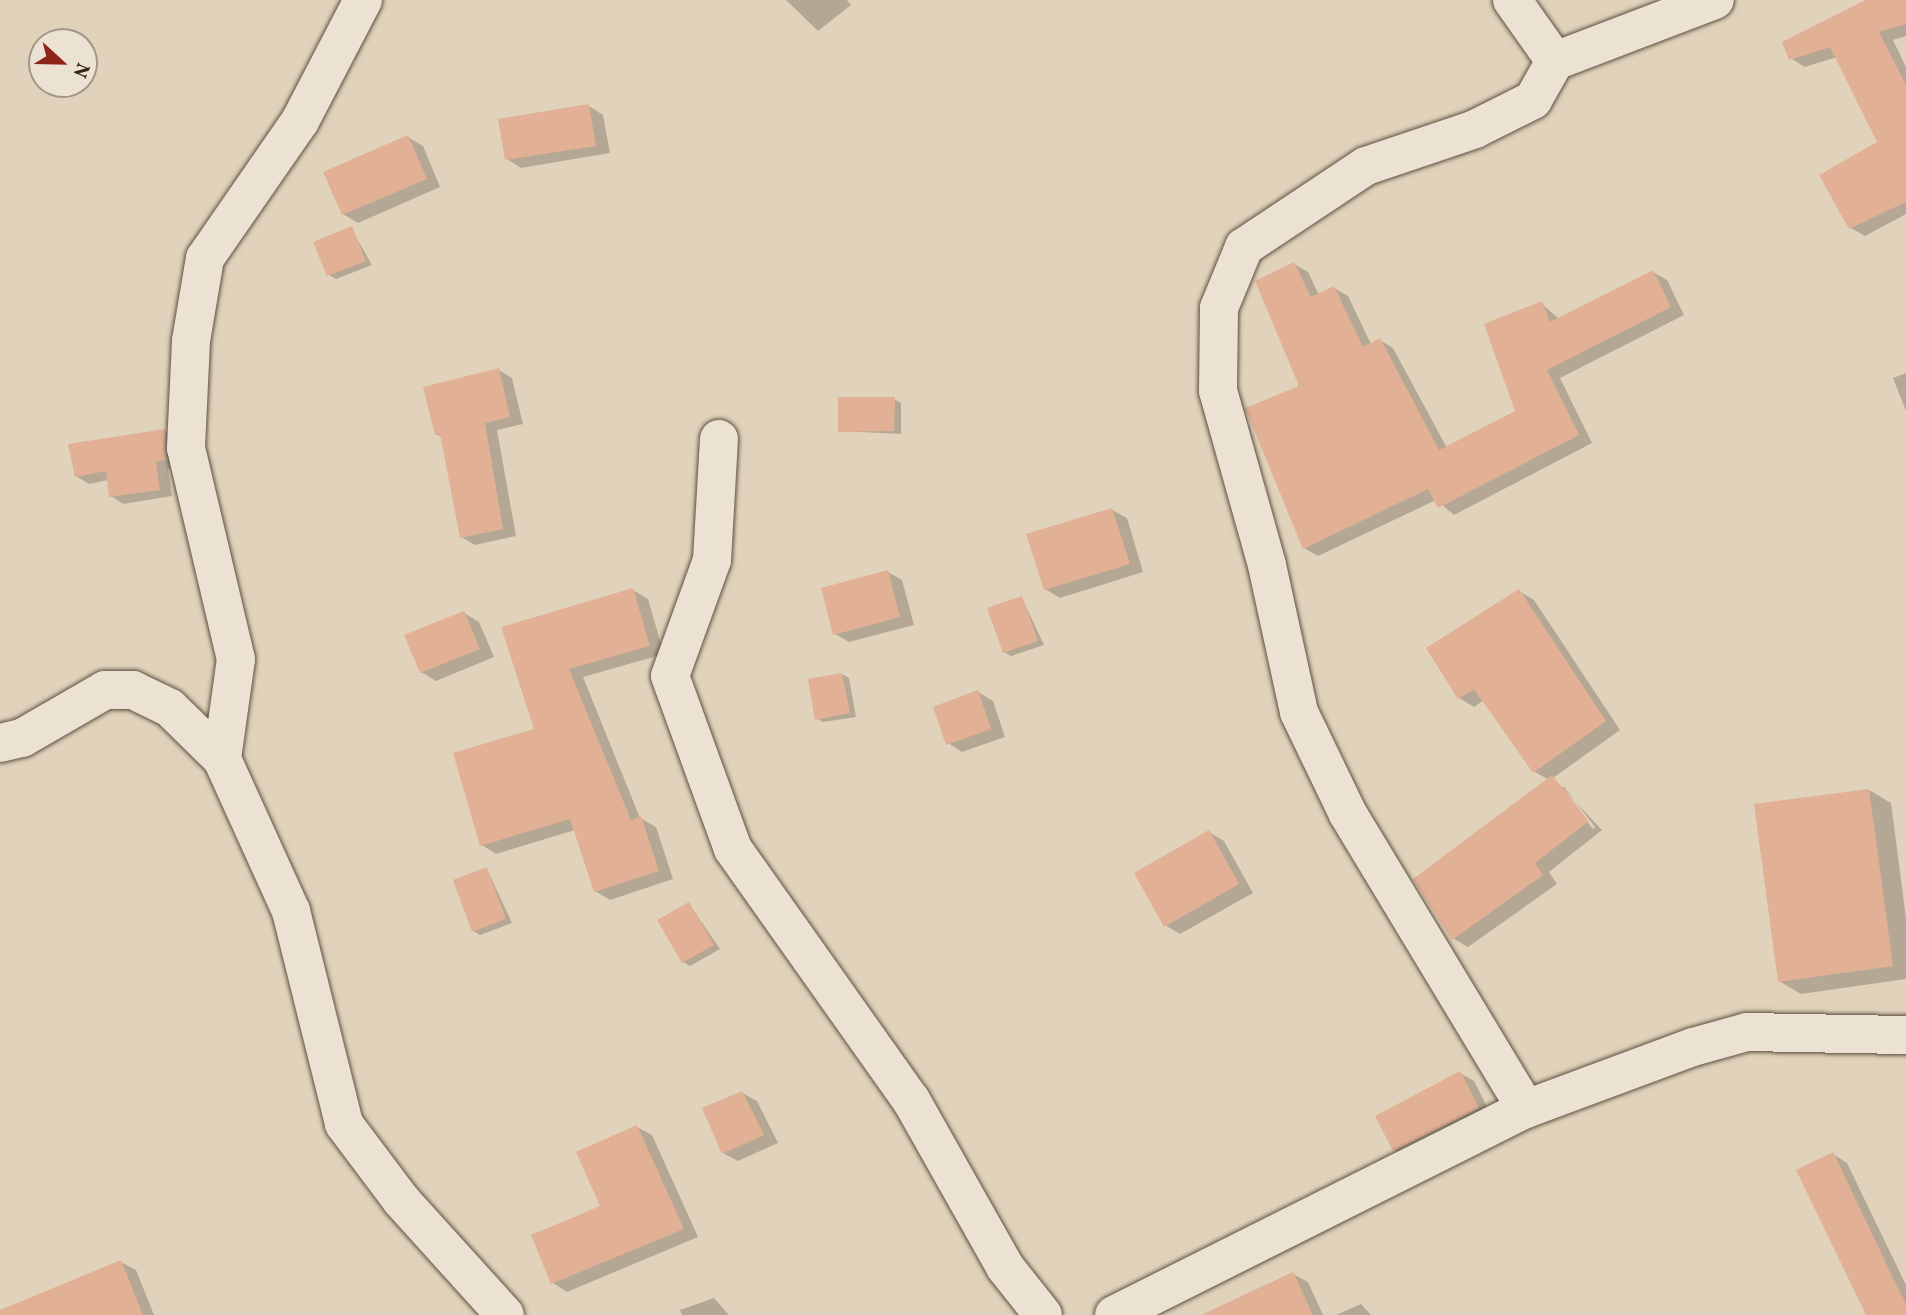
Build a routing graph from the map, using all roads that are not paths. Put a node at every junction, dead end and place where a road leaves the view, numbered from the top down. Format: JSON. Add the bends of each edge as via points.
{"nodes":[{"id":1,"x":363,"y":0,"type":"edge"},
{"id":2,"x":1512,"y":0,"type":"edge"},
{"id":3,"x":1715,"y":0,"type":"edge"},
{"id":4,"x":1555,"y":61,"type":"junction"},
{"id":5,"x":719,"y":439,"type":"dead end"},
{"id":6,"x":0,"y":743,"type":"edge"},
{"id":7,"x":222,"y":759,"type":"junction"},
{"id":8,"x":1906,"y":1035,"type":"edge"},
{"id":9,"x":1526,"y":1108,"type":"junction"},
{"id":10,"x":505,"y":1315,"type":"edge"},
{"id":11,"x":1043,"y":1315,"type":"edge"},
{"id":12,"x":1114,"y":1315,"type":"edge"}],
"edges":[{"from":1,"to":7,"type":"street","via":[[300,121],[205,258],[191,341],[186,448],[236,659]]},
{"from":2,"to":4,"type":"street"},
{"from":3,"to":4,"type":"street"},
{"from":4,"to":9,"type":"street","via":[[1533,100],[1475,130],[1366,166],[1244,247],[1219,308],[1217,391],[1267,565],[1299,712],[1348,814]]},
{"from":5,"to":11,"type":"street","via":[[712,560],[670,676],[733,849],[911,1100],[1005,1267]]},
{"from":6,"to":7,"type":"street","via":[[22,738],[104,690],[133,690],[170,708]]},
{"from":7,"to":10,"type":"street","via":[[291,911],[344,1124],[401,1200]]},
{"from":8,"to":9,"type":"street","via":[[1748,1032]]},
{"from":9,"to":12,"type":"street"}]}
